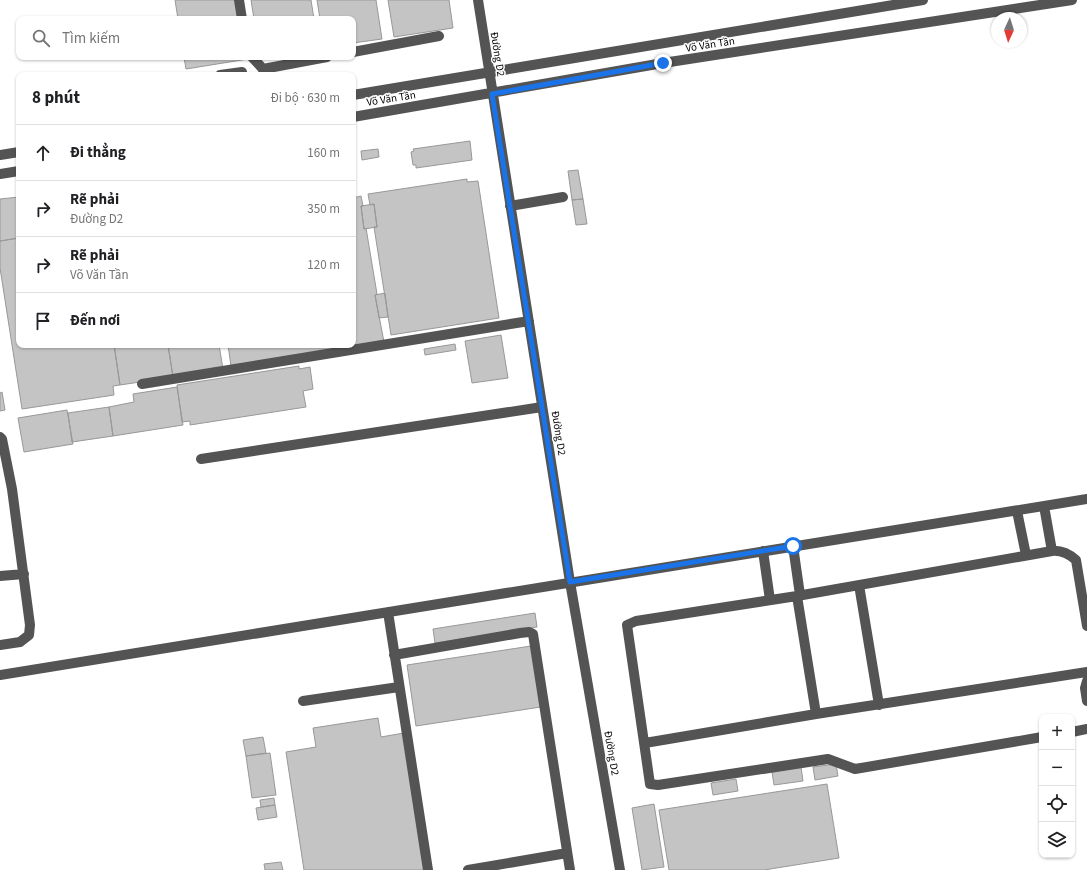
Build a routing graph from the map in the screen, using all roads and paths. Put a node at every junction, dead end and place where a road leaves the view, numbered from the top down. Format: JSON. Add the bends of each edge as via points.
{"nodes":[{"id":1,"x":239,"y":0,"type":"edge"},
{"id":2,"x":478,"y":0,"type":"edge"},
{"id":3,"x":923,"y":0,"type":"edge"},
{"id":4,"x":1072,"y":0,"type":"edge"},
{"id":5,"x":242,"y":16,"type":"edge"},
{"id":6,"x":439,"y":36,"type":"dead end"},
{"id":7,"x":356,"y":51,"type":"edge"},
{"id":8,"x":250,"y":60,"type":"edge"},
{"id":9,"x":254,"y":60,"type":"edge"},
{"id":10,"x":314,"y":60,"type":"edge"},
{"id":11,"x":489,"y":71,"type":"junction"},
{"id":12,"x":243,"y":72,"type":"edge"},
{"id":13,"x":263,"y":72,"type":"edge"},
{"id":14,"x":356,"y":94,"type":"edge"},
{"id":15,"x":492,"y":94,"type":"junction"},
{"id":16,"x":356,"y":117,"type":"edge"},
{"id":17,"x":16,"y":152,"type":"edge"},
{"id":18,"x":0,"y":155,"type":"edge"},
{"id":19,"x":16,"y":171,"type":"edge"},
{"id":20,"x":0,"y":174,"type":"edge"},
{"id":21,"x":563,"y":197,"type":"dead end"},
{"id":22,"x":510,"y":206,"type":"junction"},
{"id":23,"x":529,"y":321,"type":"junction"},
{"id":24,"x":142,"y":384,"type":"dead end"},
{"id":25,"x":542,"y":407,"type":"junction"},
{"id":26,"x":0,"y":437,"type":"edge"},
{"id":27,"x":201,"y":459,"type":"dead end"},
{"id":28,"x":1087,"y":499,"type":"edge"},
{"id":29,"x":1044,"y":506,"type":"junction"},
{"id":30,"x":1017,"y":510,"type":"junction"},
{"id":31,"x":793,"y":546,"type":"junction"},
{"id":32,"x":763,"y":551,"type":"junction"},
{"id":33,"x":1052,"y":551,"type":"junction"},
{"id":34,"x":1026,"y":555,"type":"junction"},
{"id":35,"x":24,"y":574,"type":"junction"},
{"id":36,"x":1,"y":577,"type":"edge"},
{"id":37,"x":570,"y":582,"type":"junction"},
{"id":38,"x":859,"y":585,"type":"junction"},
{"id":39,"x":799,"y":596,"type":"junction"},
{"id":40,"x":770,"y":600,"type":"junction"},
{"id":41,"x":388,"y":612,"type":"junction"},
{"id":42,"x":1087,"y":626,"type":"edge"},
{"id":43,"x":0,"y":646,"type":"edge"},
{"id":44,"x":394,"y":655,"type":"junction"},
{"id":45,"x":1087,"y":672,"type":"edge"},
{"id":46,"x":0,"y":675,"type":"edge"},
{"id":47,"x":1087,"y":681,"type":"edge"},
{"id":48,"x":399,"y":687,"type":"junction"},
{"id":49,"x":303,"y":701,"type":"dead end"},
{"id":50,"x":1087,"y":701,"type":"edge"},
{"id":51,"x":879,"y":705,"type":"junction"},
{"id":52,"x":816,"y":714,"type":"junction"},
{"id":53,"x":1087,"y":729,"type":"edge"},
{"id":54,"x":1075,"y":731,"type":"edge"},
{"id":55,"x":1039,"y":738,"type":"edge"},
{"id":56,"x":645,"y":744,"type":"junction"},
{"id":57,"x":567,"y":853,"type":"junction"},
{"id":58,"x":428,"y":870,"type":"edge"},
{"id":59,"x":468,"y":870,"type":"edge"},
{"id":60,"x":570,"y":870,"type":"edge"},
{"id":61,"x":620,"y":870,"type":"edge"}],
"edges":[{"from":1,"to":5,"type":"street"},
{"from":2,"to":11,"type":"street","name":"Đường D2"},
{"from":3,"to":11,"type":"street","name":"Võ Văn Tần"},
{"from":4,"to":15,"type":"street","name":"Võ Văn Tần","via":[[663,63]]},
{"from":6,"to":7,"type":"street"},
{"from":8,"to":12,"type":"street"},
{"from":9,"to":13,"type":"street"},
{"from":10,"to":13,"type":"street"},
{"from":11,"to":14,"type":"street","name":"Võ Văn Tần"},
{"from":11,"to":15,"type":"street","name":"Đường D2"},
{"from":15,"to":16,"type":"street","name":"Võ Văn Tần"},
{"from":15,"to":22,"type":"street","name":"Đường D2"},
{"from":17,"to":18,"type":"street"},
{"from":19,"to":20,"type":"street"},
{"from":21,"to":22,"type":"street"},
{"from":22,"to":23,"type":"street","name":"Đường D2"},
{"from":23,"to":24,"type":"street"},
{"from":23,"to":25,"type":"street","name":"Đường D2"},
{"from":25,"to":27,"type":"street"},
{"from":25,"to":37,"type":"street","name":"Đường D2"},
{"from":26,"to":35,"type":"street","via":[[12,489]]},
{"from":28,"to":29,"type":"street"},
{"from":29,"to":30,"type":"street"},
{"from":29,"to":33,"type":"street"},
{"from":30,"to":31,"type":"street"},
{"from":30,"to":34,"type":"street"},
{"from":31,"to":32,"type":"street"},
{"from":31,"to":39,"type":"street"},
{"from":32,"to":37,"type":"street"},
{"from":32,"to":40,"type":"street"},
{"from":33,"to":34,"type":"street"},
{"from":33,"to":42,"type":"street","via":[[1059,550],[1076,560]]},
{"from":34,"to":38,"type":"street"},
{"from":35,"to":36,"type":"street"},
{"from":35,"to":43,"type":"street","via":[[29,635],[20,642]]},
{"from":37,"to":41,"type":"street"},
{"from":37,"to":61,"type":"street","name":"Đường D2"},
{"from":38,"to":39,"type":"street"},
{"from":38,"to":51,"type":"street"},
{"from":39,"to":40,"type":"street"},
{"from":39,"to":52,"type":"street"},
{"from":40,"to":56,"type":"street","via":[[636,621],[628,625]]},
{"from":41,"to":44,"type":"street"},
{"from":41,"to":46,"type":"street"},
{"from":44,"to":48,"type":"street"},
{"from":44,"to":57,"type":"street","via":[[520,633],[533,634]]},
{"from":45,"to":51,"type":"street"},
{"from":47,"to":50,"type":"street"},
{"from":48,"to":49,"type":"street"},
{"from":48,"to":58,"type":"street"},
{"from":51,"to":52,"type":"street"},
{"from":52,"to":56,"type":"street"},
{"from":53,"to":54,"type":"street"},
{"from":55,"to":56,"type":"street","via":[[855,769],[828,759],[658,785],[650,784]]},
{"from":57,"to":59,"type":"street"},
{"from":57,"to":60,"type":"street"}]}
